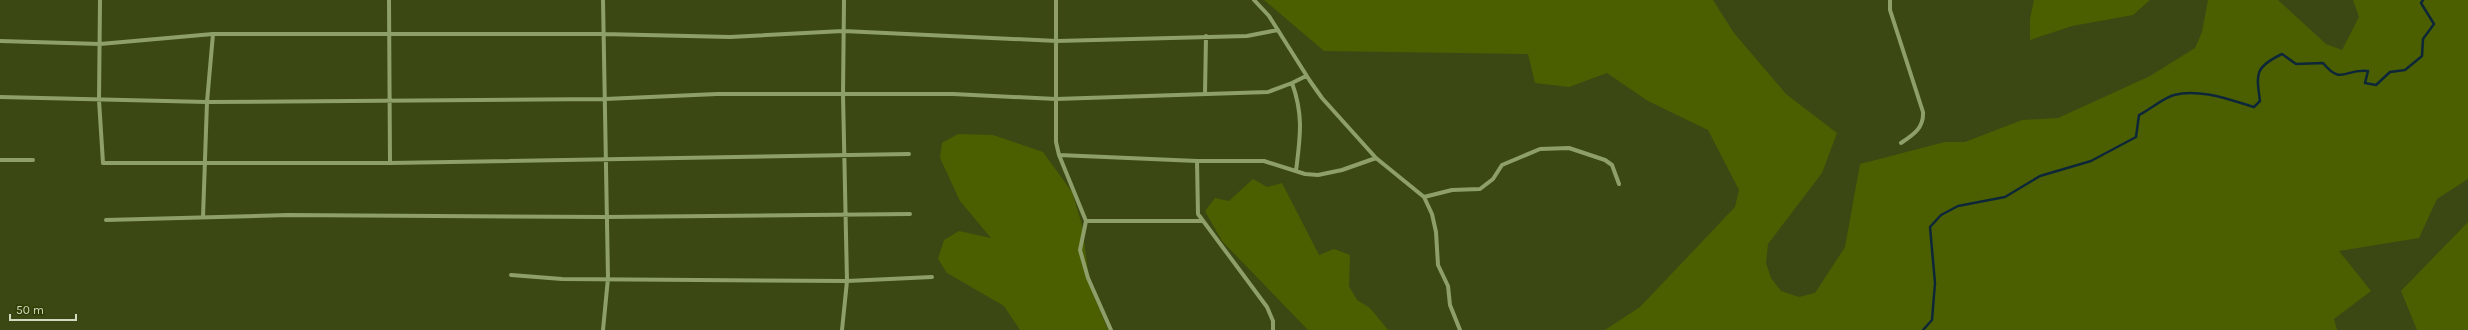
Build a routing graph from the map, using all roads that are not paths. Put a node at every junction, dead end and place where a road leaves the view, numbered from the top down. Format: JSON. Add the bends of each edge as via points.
{"nodes":[{"id":1,"x":100,"y":0,"type":"edge"},
{"id":2,"x":389,"y":0,"type":"edge"},
{"id":3,"x":603,"y":0,"type":"edge"},
{"id":4,"x":844,"y":0,"type":"edge"},
{"id":5,"x":1056,"y":0,"type":"edge"},
{"id":6,"x":1254,"y":0,"type":"edge"},
{"id":7,"x":1890,"y":0,"type":"edge"},
{"id":8,"x":1278,"y":30,"type":"junction"},
{"id":9,"x":843,"y":31,"type":"junction"},
{"id":10,"x":213,"y":34,"type":"junction"},
{"id":11,"x":603,"y":34,"type":"junction"},
{"id":12,"x":389,"y":36,"type":"junction"},
{"id":13,"x":1206,"y":36,"type":"junction"},
{"id":14,"x":0,"y":41,"type":"edge"},
{"id":15,"x":1057,"y":41,"type":"junction"},
{"id":16,"x":100,"y":44,"type":"junction"},
{"id":17,"x":1306,"y":76,"type":"junction"},
{"id":18,"x":1292,"y":83,"type":"junction"},
{"id":19,"x":1205,"y":94,"type":"junction"},
{"id":20,"x":842,"y":95,"type":"junction"},
{"id":21,"x":0,"y":97,"type":"edge"},
{"id":22,"x":604,"y":99,"type":"junction"},
{"id":23,"x":1056,"y":99,"type":"junction"},
{"id":24,"x":99,"y":100,"type":"junction"},
{"id":25,"x":388,"y":101,"type":"junction"},
{"id":26,"x":207,"y":102,"type":"junction"},
{"id":27,"x":1901,"y":143,"type":"dead end"},
{"id":28,"x":909,"y":154,"type":"dead end"},
{"id":29,"x":1059,"y":155,"type":"junction"},
{"id":30,"x":844,"y":156,"type":"junction"},
{"id":31,"x":606,"y":158,"type":"junction"},
{"id":32,"x":1376,"y":158,"type":"junction"},
{"id":33,"x":0,"y":160,"type":"edge"},
{"id":34,"x":33,"y":160,"type":"dead end"},
{"id":35,"x":1197,"y":161,"type":"junction"},
{"id":36,"x":206,"y":162,"type":"junction"},
{"id":37,"x":390,"y":163,"type":"junction"},
{"id":38,"x":1296,"y":172,"type":"junction"},
{"id":39,"x":1620,"y":184,"type":"dead end"},
{"id":40,"x":1424,"y":196,"type":"junction"},
{"id":41,"x":846,"y":213,"type":"junction"},
{"id":42,"x":910,"y":214,"type":"dead end"},
{"id":43,"x":203,"y":217,"type":"junction"},
{"id":44,"x":606,"y":217,"type":"junction"},
{"id":45,"x":106,"y":220,"type":"dead end"},
{"id":46,"x":1086,"y":221,"type":"junction"},
{"id":47,"x":1202,"y":222,"type":"junction"},
{"id":48,"x":511,"y":275,"type":"dead end"},
{"id":49,"x":932,"y":277,"type":"dead end"},
{"id":50,"x":608,"y":278,"type":"junction"},
{"id":51,"x":847,"y":281,"type":"junction"},
{"id":52,"x":603,"y":330,"type":"edge"},
{"id":53,"x":842,"y":330,"type":"edge"},
{"id":54,"x":1111,"y":330,"type":"edge"},
{"id":55,"x":1273,"y":330,"type":"edge"},
{"id":56,"x":1460,"y":330,"type":"edge"}],
"edges":[{"from":1,"to":16,"type":"street"},
{"from":2,"to":12,"type":"street"},
{"from":3,"to":11,"type":"street"},
{"from":4,"to":9,"type":"street"},
{"from":5,"to":15,"type":"street"},
{"from":6,"to":8,"type":"street"},
{"from":7,"to":27,"type":"street","via":[[1890,10],[1924,118],[1918,131]]},
{"from":8,"to":13,"type":"street","via":[[1256,35]]},
{"from":8,"to":17,"type":"street"},
{"from":9,"to":11,"type":"street","via":[[730,37]]},
{"from":9,"to":15,"type":"street"},
{"from":9,"to":20,"type":"street"},
{"from":10,"to":12,"type":"street"},
{"from":10,"to":16,"type":"street"},
{"from":10,"to":26,"type":"street"},
{"from":11,"to":12,"type":"street"},
{"from":11,"to":22,"type":"street"},
{"from":12,"to":25,"type":"street"},
{"from":13,"to":15,"type":"street"},
{"from":13,"to":19,"type":"street"},
{"from":14,"to":16,"type":"street"},
{"from":15,"to":23,"type":"street"},
{"from":16,"to":24,"type":"street"},
{"from":17,"to":18,"type":"street"},
{"from":17,"to":32,"type":"street"},
{"from":18,"to":19,"type":"street","via":[[1268,92]]},
{"from":18,"to":38,"type":"street","via":[[1301,118]]},
{"from":19,"to":23,"type":"street"},
{"from":20,"to":22,"type":"street","via":[[717,94]]},
{"from":20,"to":23,"type":"street","via":[[953,94]]},
{"from":20,"to":30,"type":"street"},
{"from":21,"to":24,"type":"street"},
{"from":22,"to":25,"type":"street"},
{"from":22,"to":31,"type":"street"},
{"from":23,"to":29,"type":"street","via":[[1056,142]]},
{"from":24,"to":26,"type":"street"},
{"from":24,"to":36,"type":"street","via":[[103,163]]},
{"from":25,"to":26,"type":"street"},
{"from":25,"to":37,"type":"street"},
{"from":26,"to":36,"type":"street"},
{"from":28,"to":30,"type":"street"},
{"from":29,"to":35,"type":"street"},
{"from":29,"to":46,"type":"street"},
{"from":30,"to":31,"type":"street"},
{"from":30,"to":41,"type":"street"},
{"from":31,"to":37,"type":"street"},
{"from":31,"to":44,"type":"street"},
{"from":32,"to":38,"type":"street","via":[[1331,173],[1318,175]]},
{"from":32,"to":40,"type":"street"},
{"from":33,"to":34,"type":"street"},
{"from":35,"to":38,"type":"street","via":[[1264,162]]},
{"from":35,"to":47,"type":"street","via":[[1197,207]]},
{"from":36,"to":37,"type":"street"},
{"from":36,"to":43,"type":"street"},
{"from":39,"to":40,"type":"street","via":[[1612,165],[1606,160],[1569,148],[1540,149],[1502,166],[1493,179],[1480,189],[1452,190]]},
{"from":40,"to":56,"type":"street","via":[[1436,232],[1438,265],[1448,286],[1450,305]]},
{"from":41,"to":42,"type":"street"},
{"from":41,"to":44,"type":"street"},
{"from":41,"to":51,"type":"street"},
{"from":43,"to":44,"type":"street"},
{"from":43,"to":45,"type":"street"},
{"from":44,"to":50,"type":"street"},
{"from":46,"to":47,"type":"street"},
{"from":46,"to":54,"type":"street","via":[[1080,250],[1088,278]]},
{"from":47,"to":55,"type":"street","via":[[1267,307],[1273,322]]},
{"from":48,"to":50,"type":"street","via":[[562,279]]},
{"from":49,"to":51,"type":"street"},
{"from":50,"to":51,"type":"street"},
{"from":50,"to":52,"type":"street"},
{"from":51,"to":53,"type":"street"}]}
